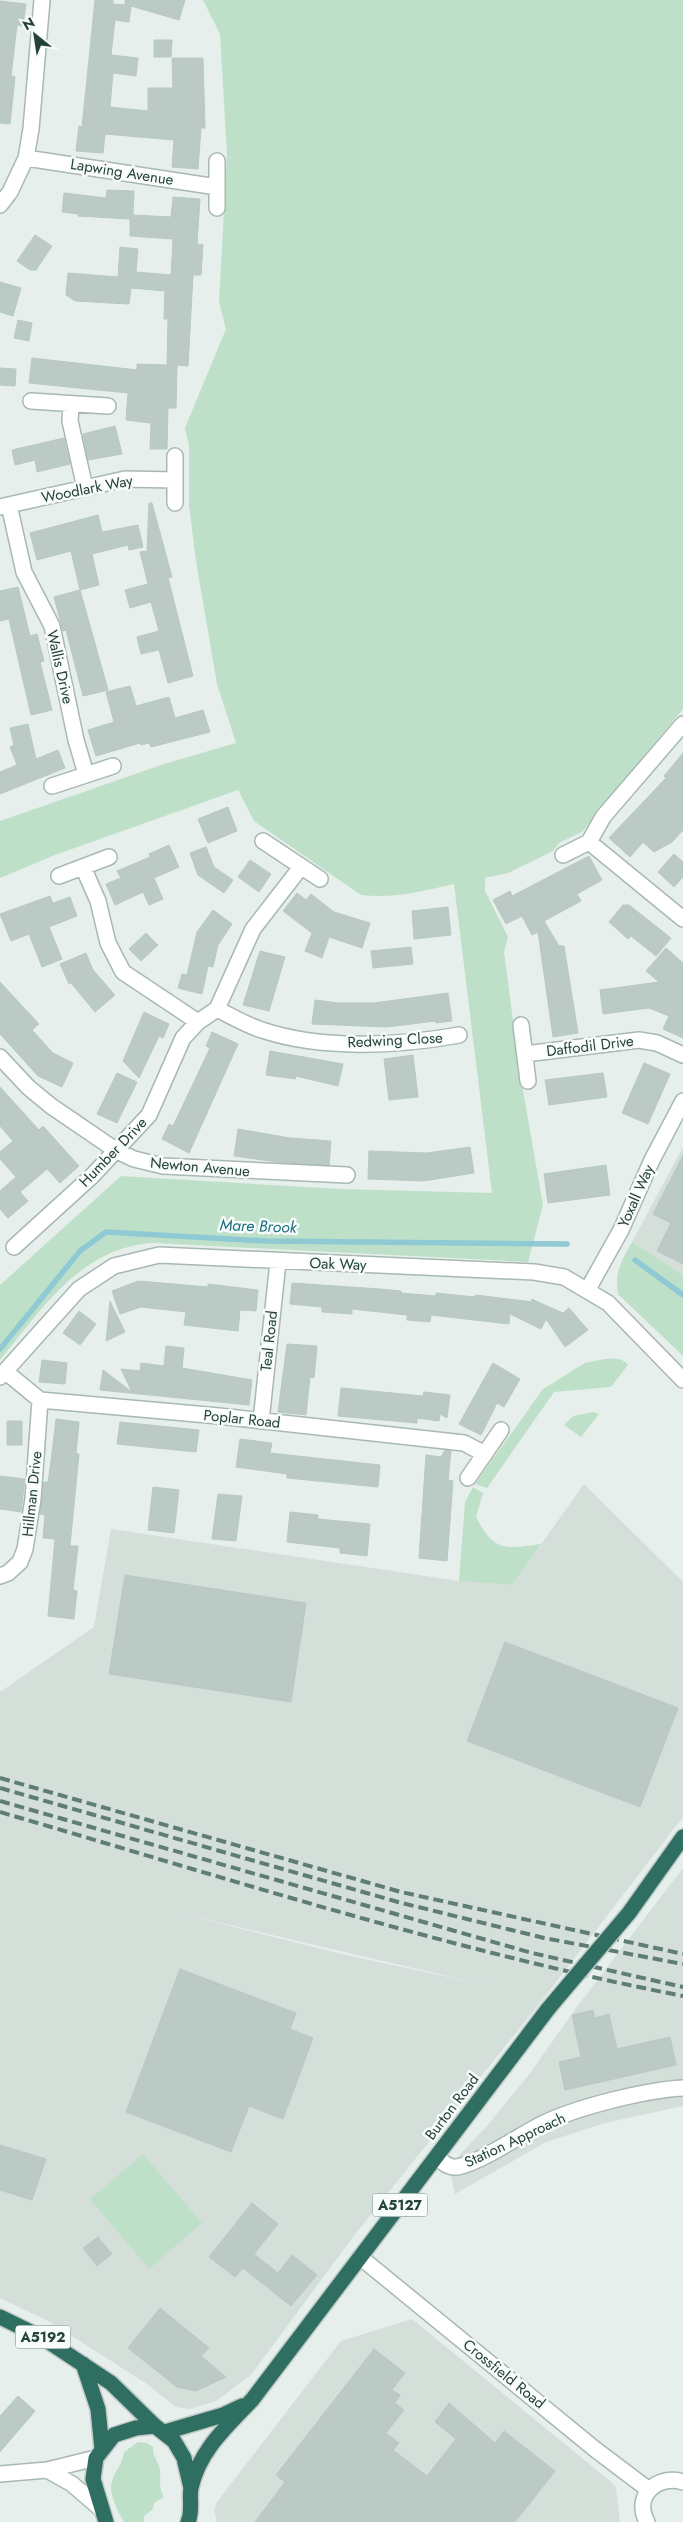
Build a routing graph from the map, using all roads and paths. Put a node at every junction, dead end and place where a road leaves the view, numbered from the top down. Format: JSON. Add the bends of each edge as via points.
{"nodes":[{"id":1,"x":42,"y":0,"type":"edge"},
{"id":2,"x":26,"y":158,"type":"junction"},
{"id":3,"x":217,"y":161,"type":"dead end"},
{"id":4,"x":217,"y":187,"type":"junction"},
{"id":5,"x":0,"y":205,"type":"edge"},
{"id":6,"x":217,"y":208,"type":"dead end"},
{"id":7,"x":31,"y":401,"type":"dead end"},
{"id":8,"x":70,"y":405,"type":"junction"},
{"id":9,"x":108,"y":406,"type":"dead end"},
{"id":10,"x":175,"y":456,"type":"dead end"},
{"id":11,"x":175,"y":480,"type":"junction"},
{"id":12,"x":85,"y":488,"type":"junction"},
{"id":13,"x":175,"y":503,"type":"dead end"},
{"id":14,"x":4,"y":506,"type":"edge"},
{"id":15,"x":683,"y":724,"type":"edge"},
{"id":16,"x":113,"y":766,"type":"dead end"},
{"id":17,"x":86,"y":774,"type":"junction"},
{"id":18,"x":52,"y":786,"type":"dead end"},
{"id":19,"x":263,"y":841,"type":"dead end"},
{"id":20,"x":590,"y":842,"type":"junction"},
{"id":21,"x":563,"y":854,"type":"dead end"},
{"id":22,"x":108,"y":857,"type":"dead end"},
{"id":23,"x":83,"y":867,"type":"junction"},
{"id":24,"x":301,"y":867,"type":"junction"},
{"id":25,"x":59,"y":876,"type":"dead end"},
{"id":26,"x":320,"y":879,"type":"dead end"},
{"id":27,"x":683,"y":919,"type":"edge"},
{"id":28,"x":216,"y":1009,"type":"junction"},
{"id":29,"x":198,"y":1022,"type":"junction"},
{"id":30,"x":521,"y":1025,"type":"dead end"},
{"id":31,"x":459,"y":1035,"type":"dead end"},
{"id":32,"x":525,"y":1054,"type":"junction"},
{"id":33,"x":683,"y":1055,"type":"edge"},
{"id":34,"x":0,"y":1057,"type":"edge"},
{"id":35,"x":528,"y":1081,"type":"dead end"},
{"id":36,"x":683,"y":1102,"type":"edge"},
{"id":37,"x":117,"y":1151,"type":"junction"},
{"id":38,"x":347,"y":1175,"type":"dead end"},
{"id":39,"x":14,"y":1247,"type":"dead end"},
{"id":40,"x":278,"y":1262,"type":"junction"},
{"id":41,"x":588,"y":1289,"type":"junction"},
{"id":42,"x":3,"y":1375,"type":"edge"},
{"id":43,"x":683,"y":1380,"type":"edge"},
{"id":44,"x":40,"y":1400,"type":"junction"},
{"id":45,"x":261,"y":1421,"type":"junction"},
{"id":46,"x":501,"y":1430,"type":"dead end"},
{"id":47,"x":485,"y":1454,"type":"junction"},
{"id":48,"x":468,"y":1478,"type":"dead end"},
{"id":49,"x":0,"y":1576,"type":"edge"},
{"id":50,"x":683,"y":1838,"type":"edge"},
{"id":51,"x":683,"y":2088,"type":"edge"},
{"id":52,"x":436,"y":2157,"type":"junction"},
{"id":53,"x":360,"y":2257,"type":"junction"},
{"id":54,"x":0,"y":2317,"type":"edge"},
{"id":55,"x":83,"y":2364,"type":"junction"},
{"id":56,"x":252,"y":2400,"type":"junction"},
{"id":57,"x":160,"y":2429,"type":"junction"},
{"id":58,"x":99,"y":2453,"type":"junction"},
{"id":59,"x":47,"y":2470,"type":"junction"},
{"id":60,"x":0,"y":2474,"type":"edge"},
{"id":61,"x":683,"y":2482,"type":"edge"},
{"id":62,"x":191,"y":2488,"type":"junction"},
{"id":63,"x":649,"y":2490,"type":"junction"},
{"id":64,"x":190,"y":2506,"type":"junction"},
{"id":65,"x":104,"y":2516,"type":"edge"},
{"id":66,"x":188,"y":2522,"type":"edge"},
{"id":67,"x":196,"y":2522,"type":"edge"},
{"id":68,"x":647,"y":2522,"type":"edge"}],
"edges":[{"from":1,"to":2,"type":"street"},
{"from":2,"to":4,"type":"street","name":"Lapwing Avenue"},
{"from":2,"to":5,"type":"street"},
{"from":3,"to":4,"type":"street"},
{"from":4,"to":6,"type":"street"},
{"from":7,"to":8,"type":"street"},
{"from":8,"to":9,"type":"street"},
{"from":8,"to":12,"type":"street","via":[[70,421]]},
{"from":10,"to":11,"type":"street"},
{"from":11,"to":12,"type":"street","name":"Woodlark Way","via":[[125,479]]},
{"from":11,"to":13,"type":"street"},
{"from":12,"to":14,"type":"street","name":"Woodlark Way"},
{"from":14,"to":17,"type":"street","name":"Wallis Drive","via":[[24,572],[52,626]]},
{"from":15,"to":20,"type":"street","via":[[603,817]]},
{"from":16,"to":17,"type":"street"},
{"from":17,"to":18,"type":"street"},
{"from":19,"to":24,"type":"street"},
{"from":20,"to":21,"type":"street"},
{"from":20,"to":27,"type":"street"},
{"from":22,"to":23,"type":"street"},
{"from":23,"to":25,"type":"street"},
{"from":23,"to":29,"type":"street","via":[[98,901],[108,943],[123,972]]},
{"from":24,"to":26,"type":"street"},
{"from":24,"to":28,"type":"street","name":"Humber Drive","via":[[253,929]]},
{"from":28,"to":29,"type":"street","name":"Humber Drive"},
{"from":28,"to":31,"type":"street","name":"Redwing Close","via":[[262,1030],[305,1039],[358,1044]]},
{"from":29,"to":37,"type":"street","name":"Humber Drive","via":[[183,1038],[149,1114]]},
{"from":30,"to":32,"type":"street","name":"Daffodil Drive"},
{"from":32,"to":33,"type":"street","name":"Daffodil Drive","via":[[639,1040],[657,1043]]},
{"from":32,"to":35,"type":"street","name":"Daffodil Drive"},
{"from":34,"to":37,"type":"street","name":"Newton Avenue","via":[[51,1106]]},
{"from":36,"to":41,"type":"street","name":"Yoxall Way","via":[[651,1162],[621,1230]]},
{"from":37,"to":38,"type":"street","name":"Newton Avenue","via":[[163,1166]]},
{"from":37,"to":39,"type":"street","name":"Humber Drive"},
{"from":40,"to":41,"type":"street","name":"Oak Way","via":[[534,1272],[564,1277]]},
{"from":40,"to":42,"type":"street","name":"Oak Way","via":[[159,1255],[114,1266],[79,1289]]},
{"from":40,"to":45,"type":"street","name":"Teal Road"},
{"from":41,"to":43,"type":"street","name":"Oak Way","via":[[608,1303]]},
{"from":42,"to":44,"type":"street"},
{"from":44,"to":45,"type":"street","name":"Poplar Road"},
{"from":44,"to":49,"type":"street","name":"Hillman Drive","via":[[33,1499],[25,1548],[20,1562]]},
{"from":45,"to":47,"type":"street","name":"Poplar Road","via":[[464,1443]]},
{"from":46,"to":47,"type":"street"},
{"from":47,"to":48,"type":"street"},
{"from":50,"to":52,"type":"highway","name":"Burton Road","number":"A5127","bridge":true,"via":[[629,1913],[548,2009]]},
{"from":51,"to":52,"type":"street","name":"Station Approach","via":[[609,2101],[554,2120],[457,2167],[448,2166]]},
{"from":52,"to":53,"type":"highway","name":"Burton Road","number":"A5127"},
{"from":53,"to":56,"type":"highway","name":"Burton Road","number":"A5127"},
{"from":53,"to":63,"type":"street","name":"Crossfield Road"},
{"from":54,"to":55,"type":"highway","number":"A5192","via":[[43,2338]]},
{"from":55,"to":57,"type":"highway","number":"A5192","via":[[111,2383]]},
{"from":55,"to":58,"type":"highway","number":"A5192","via":[[98,2409]]},
{"from":56,"to":57,"type":"highway","number":"A5127","via":[[223,2415]]},
{"from":56,"to":62,"type":"highway","number":"A5127","via":[[214,2440],[200,2463]]},
{"from":57,"to":58,"type":"highway","via":[[136,2428],[114,2435]]},
{"from":57,"to":62,"type":"highway","via":[[174,2441],[184,2458]]},
{"from":58,"to":59,"type":"street"},
{"from":58,"to":65,"type":"highway","via":[[92,2479]]},
{"from":59,"to":60,"type":"street"},
{"from":59,"to":65,"type":"street","via":[[72,2484]]},
{"from":61,"to":63,"type":"street","via":[[664,2480]]},
{"from":62,"to":64,"type":"highway"},
{"from":63,"to":68,"type":"street","via":[[642,2507]]},
{"from":64,"to":66,"type":"highway"},
{"from":64,"to":67,"type":"highway"}]}
